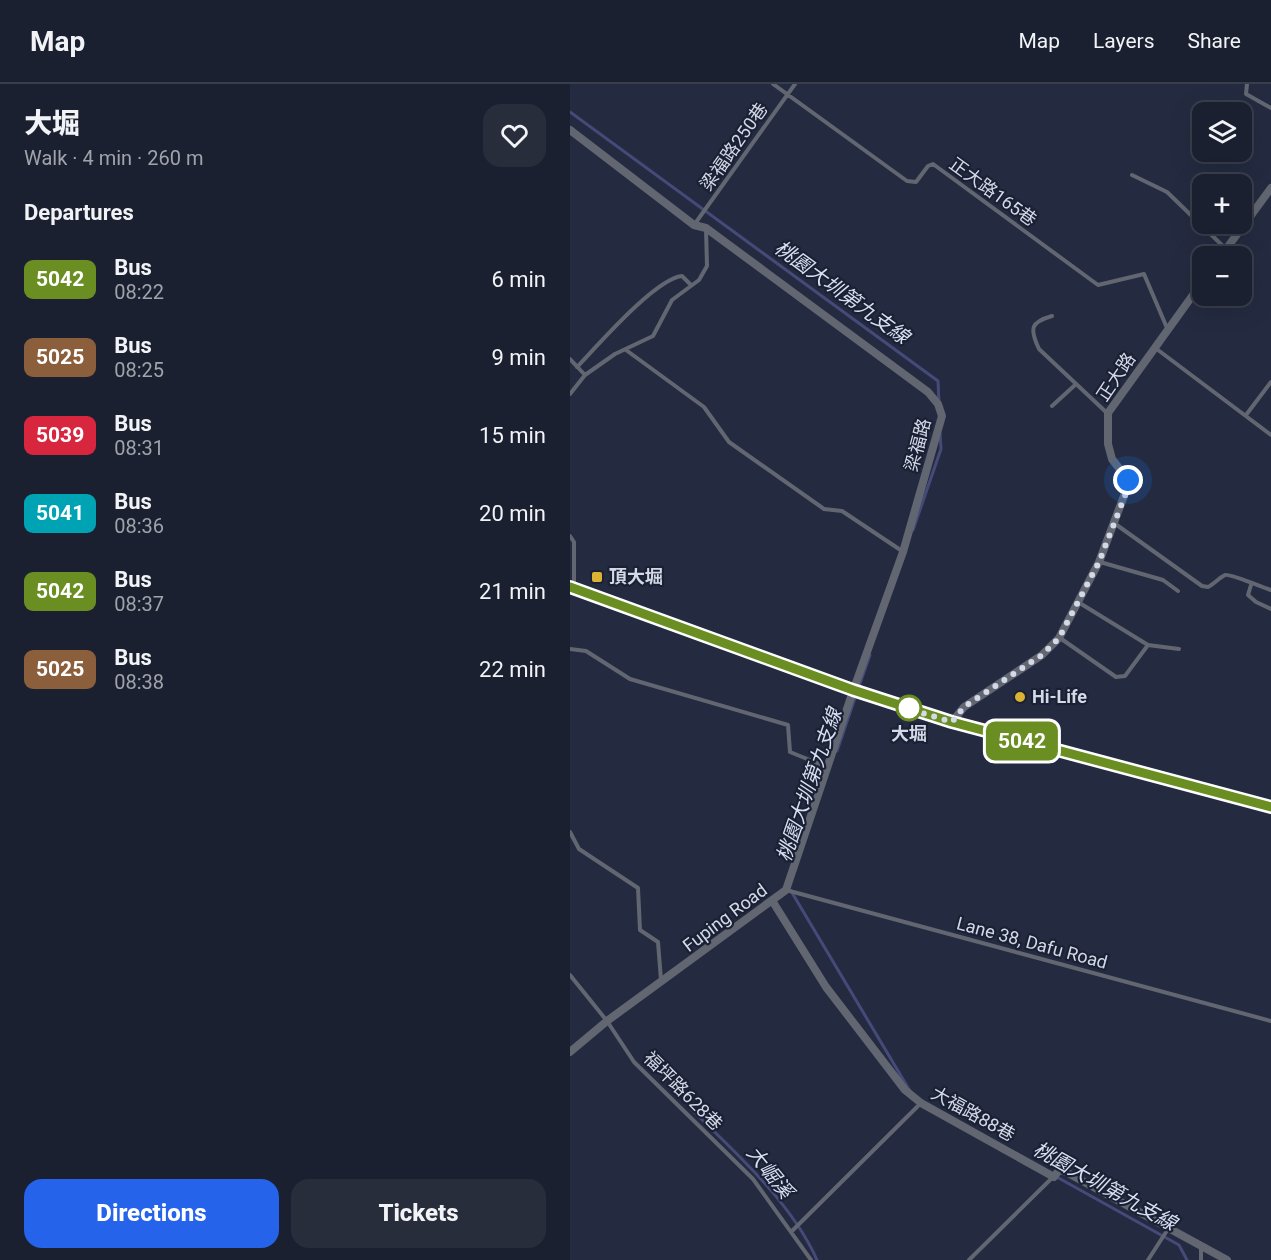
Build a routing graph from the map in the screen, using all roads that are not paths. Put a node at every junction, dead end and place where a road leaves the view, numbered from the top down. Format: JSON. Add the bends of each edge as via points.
{"nodes":[{"id":1,"x":773,"y":84,"type":"edge"},
{"id":2,"x":795,"y":84,"type":"edge"},
{"id":3,"x":1247,"y":84,"type":"edge"},
{"id":4,"x":787,"y":95,"type":"junction"},
{"id":5,"x":1271,"y":108,"type":"edge"},
{"id":6,"x":570,"y":130,"type":"edge"},
{"id":7,"x":1132,"y":175,"type":"dead end"},
{"id":8,"x":1271,"y":188,"type":"edge"},
{"id":9,"x":694,"y":225,"type":"junction"},
{"id":10,"x":706,"y":228,"type":"junction"},
{"id":11,"x":1217,"y":246,"type":"edge"},
{"id":12,"x":1228,"y":246,"type":"edge"},
{"id":13,"x":691,"y":285,"type":"junction"},
{"id":14,"x":1192,"y":296,"type":"edge"},
{"id":15,"x":1052,"y":316,"type":"dead end"},
{"id":16,"x":1167,"y":329,"type":"junction"},
{"id":17,"x":1154,"y":347,"type":"junction"},
{"id":18,"x":626,"y":350,"type":"junction"},
{"id":19,"x":570,"y":359,"type":"edge"},
{"id":20,"x":577,"y":367,"type":"junction"},
{"id":21,"x":585,"y":375,"type":"junction"},
{"id":22,"x":1271,"y":382,"type":"edge"},
{"id":23,"x":1075,"y":385,"type":"junction"},
{"id":24,"x":570,"y":394,"type":"edge"},
{"id":25,"x":1052,"y":406,"type":"dead end"},
{"id":26,"x":1108,"y":413,"type":"junction"},
{"id":27,"x":1246,"y":416,"type":"junction"},
{"id":28,"x":1271,"y":435,"type":"edge"},
{"id":29,"x":1114,"y":523,"type":"junction"},
{"id":30,"x":570,"y":536,"type":"edge"},
{"id":31,"x":903,"y":552,"type":"junction"},
{"id":32,"x":1099,"y":562,"type":"junction"},
{"id":33,"x":1251,"y":585,"type":"junction"},
{"id":34,"x":572,"y":588,"type":"edge"},
{"id":35,"x":1271,"y":590,"type":"edge"},
{"id":36,"x":1178,"y":591,"type":"dead end"},
{"id":37,"x":1077,"y":602,"type":"junction"},
{"id":38,"x":1271,"y":609,"type":"edge"},
{"id":39,"x":1059,"y":638,"type":"junction"},
{"id":40,"x":1148,"y":645,"type":"junction"},
{"id":41,"x":570,"y":649,"type":"edge"},
{"id":42,"x":1179,"y":649,"type":"dead end"},
{"id":43,"x":856,"y":691,"type":"junction"},
{"id":44,"x":952,"y":722,"type":"junction"},
{"id":45,"x":828,"y":767,"type":"junction"},
{"id":46,"x":1271,"y":807,"type":"edge"},
{"id":47,"x":570,"y":832,"type":"edge"},
{"id":48,"x":786,"y":890,"type":"junction"},
{"id":49,"x":773,"y":902,"type":"junction"},
{"id":50,"x":570,"y":975,"type":"edge"},
{"id":51,"x":661,"y":984,"type":"junction"},
{"id":52,"x":608,"y":1021,"type":"junction"},
{"id":53,"x":1271,"y":1021,"type":"edge"},
{"id":54,"x":570,"y":1052,"type":"edge"},
{"id":55,"x":921,"y":1103,"type":"junction"},
{"id":56,"x":1054,"y":1177,"type":"junction"},
{"id":57,"x":1168,"y":1229,"type":"junction"},
{"id":58,"x":791,"y":1233,"type":"junction"},
{"id":59,"x":1201,"y":1245,"type":"junction"},
{"id":60,"x":811,"y":1260,"type":"edge"},
{"id":61,"x":969,"y":1260,"type":"edge"},
{"id":62,"x":1148,"y":1260,"type":"edge"},
{"id":63,"x":1201,"y":1260,"type":"edge"},
{"id":64,"x":1227,"y":1260,"type":"edge"}],
"edges":[{"from":1,"to":4,"type":"lane"},
{"from":2,"to":4,"type":"lane","name":"梁福路250巷"},
{"from":3,"to":5,"type":"lane","via":[[1246,94]]},
{"from":4,"to":9,"type":"lane","name":"梁福路250巷"},
{"from":4,"to":16,"type":"lane","name":"正大路165巷","via":[[907,181],[916,182],[928,165],[933,165],[1098,285],[1144,274]]},
{"from":6,"to":9,"type":"street","name":"梁福路"},
{"from":7,"to":11,"type":"lane","via":[[1167,192]]},
{"from":8,"to":12,"type":"street"},
{"from":9,"to":10,"type":"street","name":"梁福路"},
{"from":10,"to":13,"type":"lane","via":[[707,266]]},
{"from":10,"to":31,"type":"street","name":"梁福路","via":[[938,404],[940,427]]},
{"from":13,"to":18,"type":"lane","via":[[672,300],[653,336]]},
{"from":13,"to":20,"type":"lane","via":[[682,276],[666,282]]},
{"from":14,"to":16,"type":"street","name":"正大路"},
{"from":15,"to":23,"type":"lane","via":[[1038,320],[1033,336],[1039,348]]},
{"from":16,"to":17,"type":"street","name":"正大路"},
{"from":17,"to":26,"type":"street","name":"正大路"},
{"from":17,"to":27,"type":"lane"},
{"from":18,"to":21,"type":"lane"},
{"from":18,"to":31,"type":"lane","via":[[704,407],[729,442],[824,509],[842,511]]},
{"from":19,"to":20,"type":"lane"},
{"from":20,"to":21,"type":"lane"},
{"from":21,"to":24,"type":"lane"},
{"from":22,"to":27,"type":"lane"},
{"from":23,"to":25,"type":"lane"},
{"from":23,"to":26,"type":"lane"},
{"from":26,"to":29,"type":"street","name":"正大路","via":[[1112,459],[1128,480]]},
{"from":27,"to":28,"type":"lane"},
{"from":29,"to":32,"type":"street","name":"正大路"},
{"from":29,"to":33,"type":"lane","via":[[1202,586],[1208,587],[1226,574]]},
{"from":30,"to":34,"type":"lane","via":[[574,542]]},
{"from":31,"to":43,"type":"street","name":"梁福路"},
{"from":32,"to":36,"type":"lane","via":[[1164,580]]},
{"from":32,"to":37,"type":"street","name":"正大路"},
{"from":33,"to":35,"type":"lane"},
{"from":33,"to":38,"type":"lane","via":[[1250,598]]},
{"from":34,"to":43,"type":"main road"},
{"from":37,"to":39,"type":"street","name":"正大路"},
{"from":37,"to":40,"type":"lane"},
{"from":39,"to":40,"type":"lane","via":[[1116,677],[1125,676]]},
{"from":39,"to":44,"type":"street","name":"正大路","via":[[1042,655],[964,707]]},
{"from":40,"to":42,"type":"lane"},
{"from":41,"to":45,"type":"lane","via":[[586,651],[630,679],[788,725],[790,752]]},
{"from":43,"to":44,"type":"main road"},
{"from":43,"to":45,"type":"street","name":"Fuping Road"},
{"from":44,"to":46,"type":"main road"},
{"from":45,"to":48,"type":"street","name":"Fuping Road"},
{"from":47,"to":51,"type":"lane","via":[[579,849],[638,888],[640,930],[658,942]]},
{"from":48,"to":49,"type":"street","name":"Fuping Road"},
{"from":48,"to":53,"type":"lane","name":"Lane 38, Dafu Road"},
{"from":49,"to":51,"type":"street","name":"Fuping Road"},
{"from":49,"to":55,"type":"street","name":"大福路88巷","via":[[825,987],[905,1090]]},
{"from":50,"to":52,"type":"lane","name":"福坪路628巷"},
{"from":51,"to":52,"type":"street","name":"Fuping Road"},
{"from":52,"to":54,"type":"street","name":"Fuping Road"},
{"from":52,"to":58,"type":"lane","name":"福坪路628巷","via":[[634,1062],[753,1179]]},
{"from":55,"to":56,"type":"street","name":"大福路88巷"},
{"from":55,"to":58,"type":"lane"},
{"from":56,"to":57,"type":"street","name":"大福路88巷","via":[[1059,1170],[1066,1172]]},
{"from":56,"to":61,"type":"lane"},
{"from":57,"to":59,"type":"street","name":"大福路88巷"},
{"from":57,"to":62,"type":"lane"},
{"from":58,"to":60,"type":"lane","name":"福坪路628巷"},
{"from":59,"to":63,"type":"lane"},
{"from":59,"to":64,"type":"street","name":"大福路88巷"}]}
